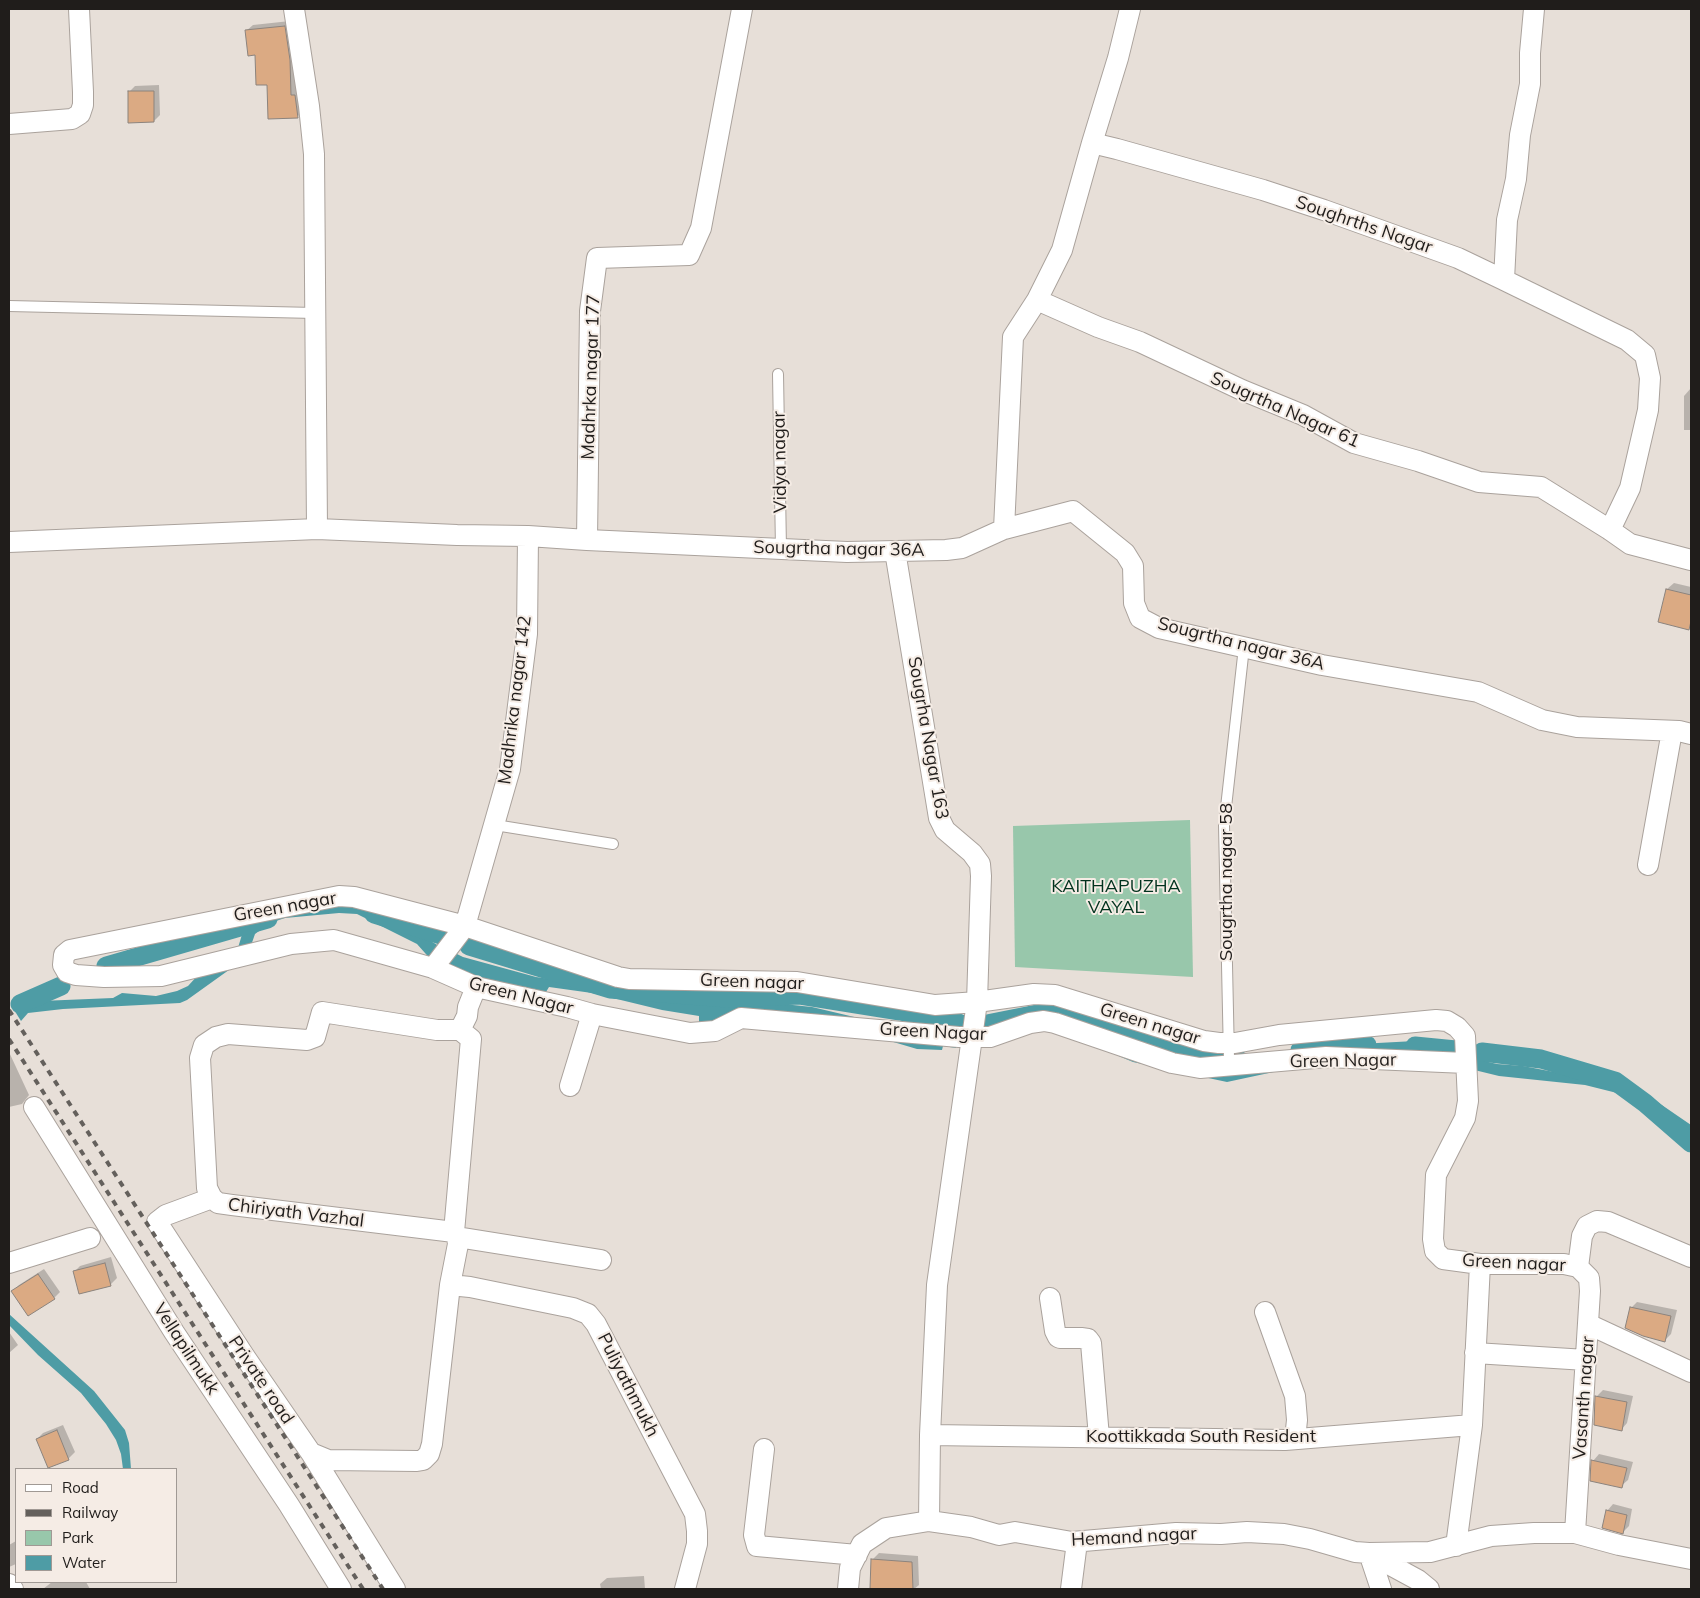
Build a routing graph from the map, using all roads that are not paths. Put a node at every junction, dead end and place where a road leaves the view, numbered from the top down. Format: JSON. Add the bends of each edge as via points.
{"nodes":[{"id":1,"x":79,"y":9,"type":"edge"},
{"id":2,"x":294,"y":9,"type":"edge"},
{"id":3,"x":742,"y":9,"type":"edge"},
{"id":4,"x":1130,"y":9,"type":"edge"},
{"id":5,"x":1534,"y":9,"type":"edge"},
{"id":6,"x":9,"y":124,"type":"edge"},
{"id":7,"x":1092,"y":143,"type":"junction"},
{"id":8,"x":1504,"y":280,"type":"junction"},
{"id":9,"x":1037,"y":300,"type":"junction"},
{"id":10,"x":9,"y":306,"type":"edge"},
{"id":11,"x":315,"y":313,"type":"junction"},
{"id":12,"x":778,"y":374,"type":"dead end"},
{"id":13,"x":317,"y":529,"type":"junction"},
{"id":14,"x":1004,"y":529,"type":"junction"},
{"id":15,"x":1610,"y":530,"type":"junction"},
{"id":16,"x":528,"y":536,"type":"junction"},
{"id":17,"x":587,"y":540,"type":"junction"},
{"id":18,"x":9,"y":542,"type":"edge"},
{"id":19,"x":781,"y":549,"type":"junction"},
{"id":20,"x":895,"y":551,"type":"junction"},
{"id":21,"x":1691,"y":560,"type":"edge"},
{"id":22,"x":1244,"y":647,"type":"junction"},
{"id":23,"x":1682,"y":732,"type":"edge"},
{"id":24,"x":495,"y":825,"type":"junction"},
{"id":25,"x":613,"y":844,"type":"dead end"},
{"id":26,"x":1648,"y":865,"type":"dead end"},
{"id":27,"x":466,"y":926,"type":"junction"},
{"id":28,"x":433,"y":968,"type":"junction"},
{"id":29,"x":476,"y":988,"type":"junction"},
{"id":30,"x":977,"y":1002,"type":"junction"},
{"id":31,"x":592,"y":1014,"type":"junction"},
{"id":32,"x":460,"y":1030,"type":"junction"},
{"id":33,"x":972,"y":1038,"type":"junction"},
{"id":34,"x":1229,"y":1050,"type":"junction"},
{"id":35,"x":1466,"y":1063,"type":"junction"},
{"id":36,"x":570,"y":1086,"type":"dead end"},
{"id":37,"x":34,"y":1107,"type":"dead end"},
{"id":38,"x":212,"y":1198,"type":"junction"},
{"id":39,"x":456,"y":1235,"type":"junction"},
{"id":40,"x":90,"y":1238,"type":"dead end"},
{"id":41,"x":1691,"y":1257,"type":"edge"},
{"id":42,"x":601,"y":1260,"type":"dead end"},
{"id":43,"x":9,"y":1263,"type":"edge"},
{"id":44,"x":1480,"y":1264,"type":"junction"},
{"id":45,"x":1578,"y":1267,"type":"junction"},
{"id":46,"x":450,"y":1285,"type":"junction"},
{"id":47,"x":1050,"y":1298,"type":"dead end"},
{"id":48,"x":1265,"y":1312,"type":"dead end"},
{"id":49,"x":1588,"y":1324,"type":"junction"},
{"id":50,"x":1475,"y":1353,"type":"junction"},
{"id":51,"x":1586,"y":1360,"type":"junction"},
{"id":52,"x":1691,"y":1372,"type":"edge"},
{"id":53,"x":1472,"y":1425,"type":"junction"},
{"id":54,"x":930,"y":1435,"type":"junction"},
{"id":55,"x":1099,"y":1437,"type":"junction"},
{"id":56,"x":1295,"y":1439,"type":"junction"},
{"id":57,"x":764,"y":1449,"type":"dead end"},
{"id":58,"x":311,"y":1453,"type":"junction"},
{"id":59,"x":929,"y":1522,"type":"junction"},
{"id":60,"x":1575,"y":1533,"type":"junction"},
{"id":61,"x":1077,"y":1542,"type":"junction"},
{"id":62,"x":1456,"y":1546,"type":"junction"},
{"id":63,"x":1369,"y":1553,"type":"junction"},
{"id":64,"x":857,"y":1555,"type":"junction"},
{"id":65,"x":1691,"y":1559,"type":"edge"},
{"id":66,"x":9,"y":1584,"type":"edge"},
{"id":67,"x":13,"y":1589,"type":"edge"},
{"id":68,"x":341,"y":1589,"type":"edge"},
{"id":69,"x":396,"y":1589,"type":"edge"},
{"id":70,"x":685,"y":1589,"type":"edge"},
{"id":71,"x":848,"y":1589,"type":"edge"},
{"id":72,"x":1071,"y":1589,"type":"edge"},
{"id":73,"x":1381,"y":1589,"type":"edge"},
{"id":74,"x":1429,"y":1589,"type":"edge"}],
"edges":[{"from":1,"to":6,"type":"street","via":[[83,105],[80,114],[72,119]]},
{"from":2,"to":11,"type":"street","via":[[310,106],[314,154]]},
{"from":3,"to":17,"type":"street","name":"Madhrka nagar 177","via":[[701,228],[689,255],[597,258],[590,311]]},
{"from":4,"to":7,"type":"street"},
{"from":5,"to":8,"type":"street","via":[[1530,84],[1507,220]]},
{"from":7,"to":8,"type":"street","name":"Soughrths Nagar","via":[[1324,210],[1458,258]]},
{"from":7,"to":9,"type":"street","via":[[1062,250]]},
{"from":8,"to":15,"type":"street","name":"Soughrths Nagar","via":[[1627,340],[1645,355],[1650,378],[1648,410],[1630,488]]},
{"from":9,"to":14,"type":"street","via":[[1013,337]]},
{"from":9,"to":15,"type":"street","name":"Sougrtha Nagar 61","via":[[1303,415],[1354,443],[1479,482],[1540,487]]},
{"from":10,"to":11,"type":"lane"},
{"from":11,"to":13,"type":"street"},
{"from":12,"to":19,"type":"lane","name":"Vidya nagar"},
{"from":13,"to":16,"type":"street","name":"Sougrtha nagar 36A"},
{"from":13,"to":18,"type":"street","name":"Sougrtha nagar 36A"},
{"from":14,"to":20,"type":"street","name":"Sougrtha nagar 36A","via":[[962,548]]},
{"from":14,"to":22,"type":"street","name":"Sougrtha nagar 36A","via":[[1073,511],[1126,553],[1133,566],[1134,603],[1140,618],[1159,628]]},
{"from":15,"to":21,"type":"street","name":"Sougrtha Nagar 61","via":[[1630,544]]},
{"from":16,"to":17,"type":"street","name":"Sougrtha nagar 36A"},
{"from":16,"to":24,"type":"street","name":"Madhrika nagar 142","via":[[527,634],[510,769]]},
{"from":17,"to":19,"type":"street","name":"Sougrtha nagar 36A"},
{"from":19,"to":20,"type":"street","name":"Sougrtha nagar 36A"},
{"from":20,"to":30,"type":"street","name":"Sougrha Nagar 163","via":[[939,818],[945,830],[980,864]]},
{"from":22,"to":23,"type":"street","name":"Sougrtha nagar 36A","via":[[1322,665],[1478,692],[1542,720],[1577,727]]},
{"from":22,"to":34,"type":"lane","name":"Sougrtha nagar 58","via":[[1224,825]]},
{"from":23,"to":26,"type":"street"},
{"from":24,"to":25,"type":"lane"},
{"from":24,"to":27,"type":"street","name":"Madhrika nagar 142"},
{"from":27,"to":28,"type":"street","name":"Madhrika nagar 142"},
{"from":27,"to":28,"type":"street","name":"Green nagar","via":[[339,896],[70,950],[64,955],[64,965],[76,976],[161,976],[290,944],[334,940]]},
{"from":27,"to":30,"type":"street","name":"Green nagar","via":[[629,979],[797,982],[935,1005]]},
{"from":28,"to":29,"type":"street","name":"Green Nagar"},
{"from":29,"to":31,"type":"street","name":"Green Nagar"},
{"from":29,"to":32,"type":"street"},
{"from":30,"to":33,"type":"street","name":"Sougrha Nagar 163"},
{"from":30,"to":34,"type":"street","name":"Green nagar","via":[[1055,994]]},
{"from":31,"to":33,"type":"street","name":"Green Nagar","via":[[690,1034],[715,1031],[741,1018]]},
{"from":31,"to":36,"type":"street"},
{"from":32,"to":38,"type":"street","name":"Chiriyath Vazhal","via":[[437,1030],[322,1012],[314,1037],[307,1040],[228,1034],[204,1045],[200,1058],[207,1188]]},
{"from":32,"to":39,"type":"street","via":[[471,1039]]},
{"from":33,"to":35,"type":"street","name":"Green Nagar","via":[[990,1037],[1044,1021],[1172,1063],[1200,1068],[1326,1057]]},
{"from":33,"to":54,"type":"street","name":"Sougrha Nagar 163","via":[[937,1285]]},
{"from":34,"to":35,"type":"street","name":"Green nagar","via":[[1279,1035],[1436,1020],[1458,1027],[1465,1036]]},
{"from":35,"to":44,"type":"street","name":"Green nagar","via":[[1468,1101],[1465,1118],[1436,1175],[1434,1239],[1436,1251],[1443,1259]]},
{"from":37,"to":68,"type":"street","name":"Vellapilmukk","via":[[174,1332]]},
{"from":38,"to":39,"type":"street","name":"Chiriyath Vazhal","via":[[218,1203]]},
{"from":38,"to":58,"type":"street","name":"Private road","via":[[166,1215],[157,1222]]},
{"from":39,"to":42,"type":"street"},
{"from":39,"to":46,"type":"street","via":[[458,1244]]},
{"from":40,"to":43,"type":"street"},
{"from":41,"to":45,"type":"street","via":[[1608,1222],[1597,1221],[1587,1226],[1582,1236]]},
{"from":44,"to":45,"type":"street","name":"Green nagar","via":[[1564,1264]]},
{"from":44,"to":50,"type":"street"},
{"from":45,"to":49,"type":"street","name":"Vasanth nagar","via":[[1589,1278]]},
{"from":46,"to":58,"type":"street","via":[[429,1454],[417,1461],[328,1460]]},
{"from":46,"to":70,"type":"street","name":"Puliyathmukh","via":[[573,1308],[588,1314],[596,1324],[695,1514],[697,1544]]},
{"from":47,"to":55,"type":"street","via":[[1058,1336],[1088,1339],[1091,1343]]},
{"from":48,"to":56,"type":"street","via":[[1295,1396]]},
{"from":49,"to":51,"type":"street","name":"Vasanth nagar"},
{"from":49,"to":52,"type":"street"},
{"from":50,"to":51,"type":"street"},
{"from":50,"to":53,"type":"street"},
{"from":51,"to":60,"type":"street","name":"Vasanth nagar"},
{"from":53,"to":56,"type":"street","name":"Koottikkada South Resident"},
{"from":53,"to":62,"type":"street"},
{"from":54,"to":55,"type":"street","name":"Koottikkada South Resident"},
{"from":54,"to":59,"type":"street","name":"Sougrha Nagar 163"},
{"from":55,"to":56,"type":"street","name":"Koottikkada South Resident"},
{"from":57,"to":64,"type":"street","via":[[754,1535],[757,1546]]},
{"from":58,"to":69,"type":"street","name":"Private road"},
{"from":59,"to":61,"type":"street","name":"Hemand nagar","via":[[971,1527],[999,1535],[1015,1532]]},
{"from":59,"to":64,"type":"street","name":"Hemand nagar","via":[[886,1528],[862,1544]]},
{"from":60,"to":62,"type":"street","via":[[1491,1536]]},
{"from":60,"to":65,"type":"street"},
{"from":61,"to":63,"type":"street","name":"Hemand nagar","via":[[1151,1534],[1246,1532],[1284,1534]]},
{"from":61,"to":72,"type":"street"},
{"from":62,"to":63,"type":"street","via":[[1430,1552]]},
{"from":63,"to":73,"type":"street"},
{"from":63,"to":74,"type":"street","via":[[1411,1575]]},
{"from":64,"to":71,"type":"street","name":"Hemand nagar","via":[[850,1568]]},
{"from":66,"to":67,"type":"street"}]}
